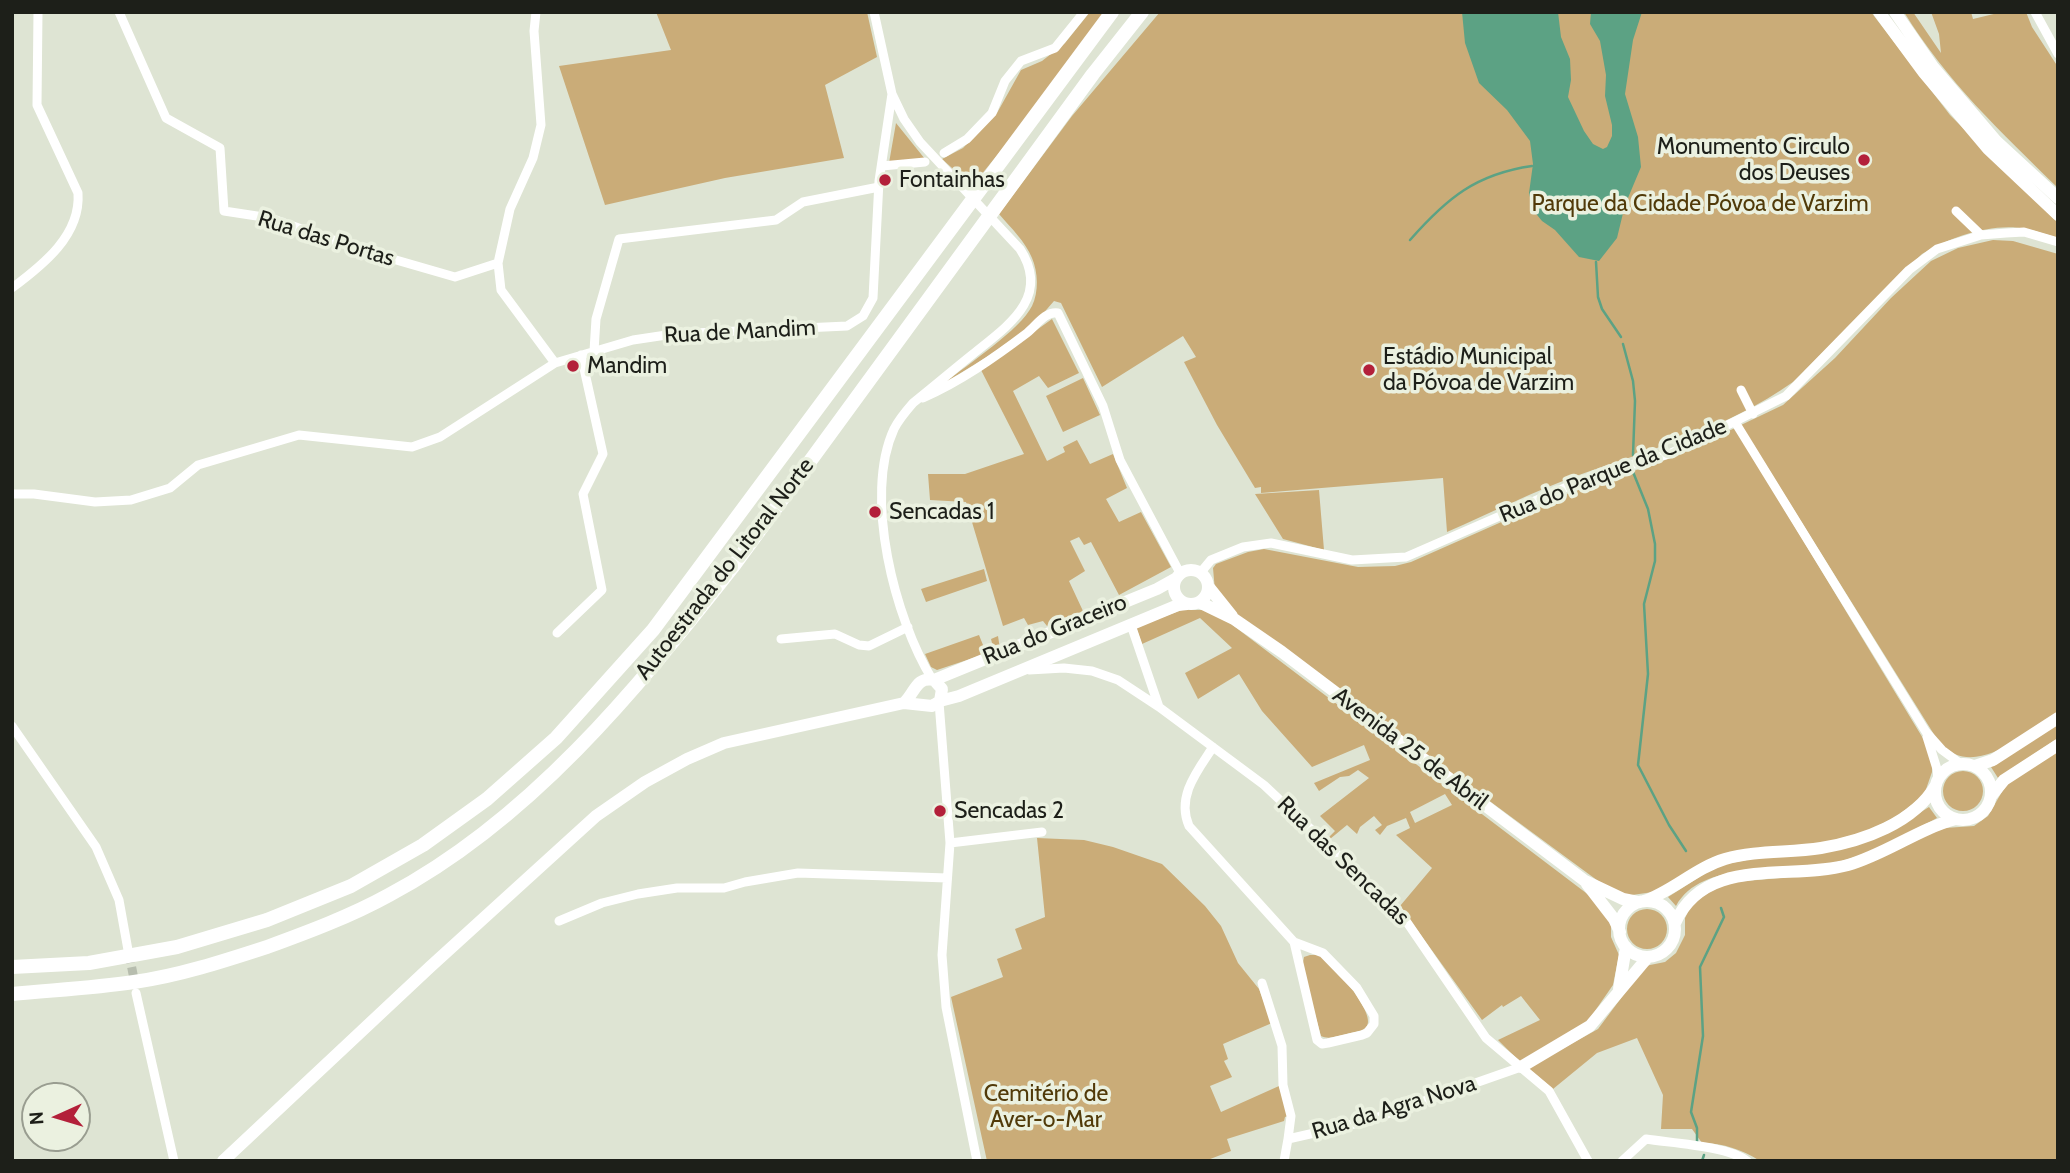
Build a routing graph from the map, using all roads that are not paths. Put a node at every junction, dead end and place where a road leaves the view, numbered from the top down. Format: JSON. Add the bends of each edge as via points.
{"nodes":[{"id":1,"x":38,"y":12,"type":"edge"},
{"id":2,"x":119,"y":12,"type":"edge"},
{"id":3,"x":536,"y":12,"type":"edge"},
{"id":4,"x":874,"y":12,"type":"edge"},
{"id":5,"x":1084,"y":12,"type":"edge"},
{"id":6,"x":1112,"y":12,"type":"edge"},
{"id":7,"x":1142,"y":12,"type":"edge"},
{"id":8,"x":1879,"y":12,"type":"edge"},
{"id":9,"x":1895,"y":12,"type":"edge"},
{"id":10,"x":2035,"y":12,"type":"edge"},
{"id":11,"x":2058,"y":54,"type":"edge"},
{"id":12,"x":892,"y":94,"type":"junction"},
{"id":13,"x":944,"y":153,"type":"dead end"},
{"id":14,"x":925,"y":162,"type":"dead end"},
{"id":15,"x":882,"y":166,"type":"junction"},
{"id":16,"x":879,"y":187,"type":"junction"},
{"id":17,"x":2058,"y":198,"type":"edge"},
{"id":18,"x":1956,"y":211,"type":"dead end"},
{"id":19,"x":2058,"y":215,"type":"edge"},
{"id":20,"x":1981,"y":235,"type":"junction"},
{"id":21,"x":2058,"y":242,"type":"edge"},
{"id":22,"x":498,"y":263,"type":"junction"},
{"id":23,"x":12,"y":288,"type":"edge"},
{"id":24,"x":594,"y":351,"type":"junction"},
{"id":25,"x":581,"y":355,"type":"junction"},
{"id":26,"x":555,"y":363,"type":"junction"},
{"id":27,"x":1741,"y":390,"type":"dead end"},
{"id":28,"x":913,"y":403,"type":"junction"},
{"id":29,"x":1753,"y":414,"type":"junction"},
{"id":30,"x":1735,"y":422,"type":"junction"},
{"id":31,"x":12,"y":494,"type":"edge"},
{"id":32,"x":1200,"y":572,"type":"junction"},
{"id":33,"x":1178,"y":576,"type":"junction"},
{"id":34,"x":1208,"y":586,"type":"junction"},
{"id":35,"x":1193,"y":603,"type":"junction"},
{"id":36,"x":1234,"y":619,"type":"junction"},
{"id":37,"x":1130,"y":625,"type":"junction"},
{"id":38,"x":908,"y":627,"type":"junction"},
{"id":39,"x":557,"y":633,"type":"dead end"},
{"id":40,"x":780,"y":639,"type":"dead end"},
{"id":41,"x":973,"y":663,"type":"junction"},
{"id":42,"x":1019,"y":671,"type":"junction"},
{"id":43,"x":932,"y":676,"type":"junction"},
{"id":44,"x":983,"y":686,"type":"junction"},
{"id":45,"x":914,"y":691,"type":"junction"},
{"id":46,"x":904,"y":703,"type":"junction"},
{"id":47,"x":934,"y":706,"type":"junction"},
{"id":48,"x":1159,"y":706,"type":"junction"},
{"id":49,"x":2058,"y":718,"type":"edge"},
{"id":50,"x":12,"y":726,"type":"edge"},
{"id":51,"x":1926,"y":732,"type":"junction"},
{"id":52,"x":2058,"y":745,"type":"edge"},
{"id":53,"x":1213,"y":747,"type":"junction"},
{"id":54,"x":1961,"y":764,"type":"junction"},
{"id":55,"x":1975,"y":766,"type":"junction"},
{"id":56,"x":1937,"y":783,"type":"junction"},
{"id":57,"x":1992,"y":795,"type":"junction"},
{"id":58,"x":1956,"y":820,"type":"junction"},
{"id":59,"x":1042,"y":832,"type":"dead end"},
{"id":60,"x":950,"y":843,"type":"junction"},
{"id":61,"x":947,"y":878,"type":"junction"},
{"id":62,"x":1585,"y":881,"type":"junction"},
{"id":63,"x":1641,"y":902,"type":"junction"},
{"id":64,"x":559,"y":921,"type":"dead end"},
{"id":65,"x":1675,"y":923,"type":"junction"},
{"id":66,"x":1620,"y":932,"type":"junction"},
{"id":67,"x":1294,"y":942,"type":"junction"},
{"id":68,"x":1626,"y":947,"type":"junction"},
{"id":69,"x":128,"y":950,"type":"tunnel mouth"},
{"id":70,"x":1648,"y":957,"type":"junction"},
{"id":71,"x":12,"y":967,"type":"edge"},
{"id":72,"x":1262,"y":983,"type":"dead end"},
{"id":73,"x":1619,"y":989,"type":"junction"},
{"id":74,"x":136,"y":993,"type":"tunnel mouth"},
{"id":75,"x":12,"y":994,"type":"edge"},
{"id":76,"x":1521,"y":1067,"type":"junction"},
{"id":77,"x":1288,"y":1139,"type":"junction"},
{"id":78,"x":173,"y":1161,"type":"edge"},
{"id":79,"x":223,"y":1161,"type":"edge"},
{"id":80,"x":977,"y":1161,"type":"edge"},
{"id":81,"x":1284,"y":1161,"type":"edge"},
{"id":82,"x":1588,"y":1161,"type":"edge"},
{"id":83,"x":1622,"y":1161,"type":"edge"},
{"id":84,"x":1748,"y":1161,"type":"edge"}],
"edges":[{"from":1,"to":23,"type":"street","via":[[37,105],[78,192],[79,206],[53,256]]},
{"from":2,"to":22,"type":"street","name":"Rua das Portas","via":[[166,118],[220,148],[224,211],[270,218],[455,277]]},
{"from":3,"to":22,"type":"street","via":[[541,125],[533,158],[510,209]]},
{"from":4,"to":12,"type":"street"},
{"from":5,"to":13,"type":"street","via":[[1055,48],[1021,61],[1005,81],[992,113],[967,139]]},
{"from":6,"to":71,"type":"highway","name":"Autoestrada do Litoral Norte","via":[[653,630],[556,738],[487,799],[424,845],[351,886],[267,920],[177,947],[89,963]]},
{"from":7,"to":75,"type":"highway","name":"Autoestrada do Litoral Norte","via":[[676,639],[580,746],[492,828],[388,896],[294,937],[230,959],[135,982]]},
{"from":8,"to":19,"type":"main road","via":[[1987,149]]},
{"from":9,"to":17,"type":"main road","via":[[1933,67],[1996,141]]},
{"from":10,"to":11,"type":"street"},
{"from":12,"to":15,"type":"street","name":"Rua de Mandim"},
{"from":12,"to":28,"type":"street","via":[[920,142],[1006,231],[1029,267],[1030,292],[1015,319]]},
{"from":14,"to":15,"type":"street"},
{"from":15,"to":16,"type":"street","name":"Rua de Mandim"},
{"from":16,"to":24,"type":"street","via":[[803,202],[776,220],[620,239],[596,319]]},
{"from":16,"to":24,"type":"street","name":"Rua de Mandim","via":[[873,298],[863,316],[847,326],[673,334]]},
{"from":18,"to":20,"type":"street"},
{"from":20,"to":21,"type":"street","name":"Rua do Parque da Cidade","via":[[2024,232]]},
{"from":20,"to":29,"type":"street","name":"Rua do Parque da Cidade","via":[[1937,249],[1909,270],[1786,396]]},
{"from":22,"to":26,"type":"street","via":[[501,289]]},
{"from":24,"to":25,"type":"street","name":"Rua de Mandim"},
{"from":25,"to":26,"type":"street","name":"Rua de Mandim"},
{"from":25,"to":39,"type":"street","via":[[603,454],[583,494],[602,590]]},
{"from":26,"to":31,"type":"street","name":"Rua de Mandim","via":[[440,436],[412,447],[299,435],[198,465],[170,488],[131,500],[95,502]]},
{"from":27,"to":29,"type":"street"},
{"from":28,"to":33,"type":"street","via":[[961,380],[1049,314],[1058,313],[1102,406],[1120,460]]},
{"from":28,"to":38,"type":"street","via":[[891,438],[882,492],[889,569]]},
{"from":29,"to":30,"type":"street","name":"Rua do Parque da Cidade"},
{"from":30,"to":32,"type":"street","name":"Rua do Parque da Cidade","via":[[1669,454],[1563,488],[1406,557],[1352,560],[1271,542],[1211,560]]},
{"from":30,"to":51,"type":"street"},
{"from":32,"to":33,"type":"main road","via":[[1190,569]]},
{"from":32,"to":34,"type":"main road","name":"Avenida 25 de Abril"},
{"from":33,"to":35,"type":"main road","via":[[1175,594]]},
{"from":33,"to":41,"type":"main road","name":"Rua do Graceiro","via":[[1157,589]]},
{"from":34,"to":35,"type":"main road","via":[[1206,596]]},
{"from":34,"to":36,"type":"main road","name":"Avenida 25 de Abril"},
{"from":35,"to":36,"type":"main road","name":"Avenida 25 de Abril"},
{"from":35,"to":37,"type":"main road"},
{"from":36,"to":62,"type":"main road","name":"Avenida 25 de Abril"},
{"from":37,"to":42,"type":"main road"},
{"from":37,"to":48,"type":"street"},
{"from":38,"to":40,"type":"street","via":[[869,646],[835,634]]},
{"from":38,"to":43,"type":"street"},
{"from":41,"to":43,"type":"main road","name":"Rua do Graceiro"},
{"from":41,"to":44,"type":"main road","via":[[986,672]]},
{"from":42,"to":44,"type":"main road"},
{"from":42,"to":48,"type":"street","name":"Rua das Sencadas","via":[[1092,671],[1118,680]]},
{"from":43,"to":45,"type":"main road"},
{"from":43,"to":47,"type":"main road","via":[[942,689]]},
{"from":44,"to":47,"type":"main road"},
{"from":45,"to":46,"type":"main road"},
{"from":45,"to":47,"type":"main road","via":[[915,699]]},
{"from":46,"to":47,"type":"main road"},
{"from":46,"to":79,"type":"main road","via":[[724,744],[645,782],[596,816]]},
{"from":47,"to":60,"type":"street"},
{"from":48,"to":53,"type":"street","name":"Rua das Sencadas"},
{"from":49,"to":55,"type":"main road","via":[[1993,760]]},
{"from":50,"to":69,"type":"street","via":[[96,847],[119,900]]},
{"from":51,"to":54,"type":"street"},
{"from":51,"to":56,"type":"street"},
{"from":52,"to":57,"type":"main road","via":[[2004,780]]},
{"from":53,"to":67,"type":"street","via":[[1189,784],[1188,823]]},
{"from":53,"to":76,"type":"street","name":"Rua das Sencadas","via":[[1264,785],[1393,906],[1481,1032]]},
{"from":54,"to":55,"type":"main road"},
{"from":54,"to":56,"type":"main road","via":[[1946,770]]},
{"from":55,"to":57,"type":"main road","via":[[1988,778]]},
{"from":56,"to":58,"type":"main road","via":[[1937,803]]},
{"from":56,"to":63,"type":"main road","via":[[1914,811],[1870,835],[1821,848],[1724,859]]},
{"from":57,"to":58,"type":"main road","via":[[1975,818]]},
{"from":58,"to":65,"type":"main road","via":[[1848,865],[1716,882],[1689,899]]},
{"from":59,"to":60,"type":"street"},
{"from":60,"to":61,"type":"street"},
{"from":61,"to":64,"type":"street","via":[[798,873],[724,888],[638,894]]},
{"from":61,"to":80,"type":"street","via":[[942,954],[946,1007]]},
{"from":62,"to":63,"type":"main road","name":"Avenida 25 de Abril","via":[[1623,899]]},
{"from":62,"to":66,"type":"main road","name":"Avenida 25 de Abril"},
{"from":63,"to":65,"type":"main road","name":"Avenida 25 de Abril","via":[[1667,908]]},
{"from":63,"to":66,"type":"main road","via":[[1622,918]]},
{"from":65,"to":70,"type":"main road","via":[[1671,944]]},
{"from":66,"to":68,"type":"main road","name":"Avenida 25 de Abril"},
{"from":67,"to":67,"type":"street","via":[[1317,1040],[1322,1044],[1367,1033],[1374,1016],[1357,988],[1323,953]]},
{"from":68,"to":70,"type":"main road"},
{"from":68,"to":73,"type":"main road"},
{"from":70,"to":73,"type":"main road"},
{"from":72,"to":77,"type":"street","via":[[1282,1046],[1283,1085],[1291,1116]]},
{"from":73,"to":76,"type":"main road","via":[[1590,1026]]},
{"from":74,"to":78,"type":"street"},
{"from":76,"to":77,"type":"street","name":"Rua da Agra Nova","via":[[1367,1121]]},
{"from":76,"to":82,"type":"street","name":"Rua das Sencadas","via":[[1549,1091]]},
{"from":77,"to":81,"type":"street","name":"Rua da Agra Nova"},
{"from":83,"to":84,"type":"street","via":[[1646,1139],[1717,1150]]}]}
